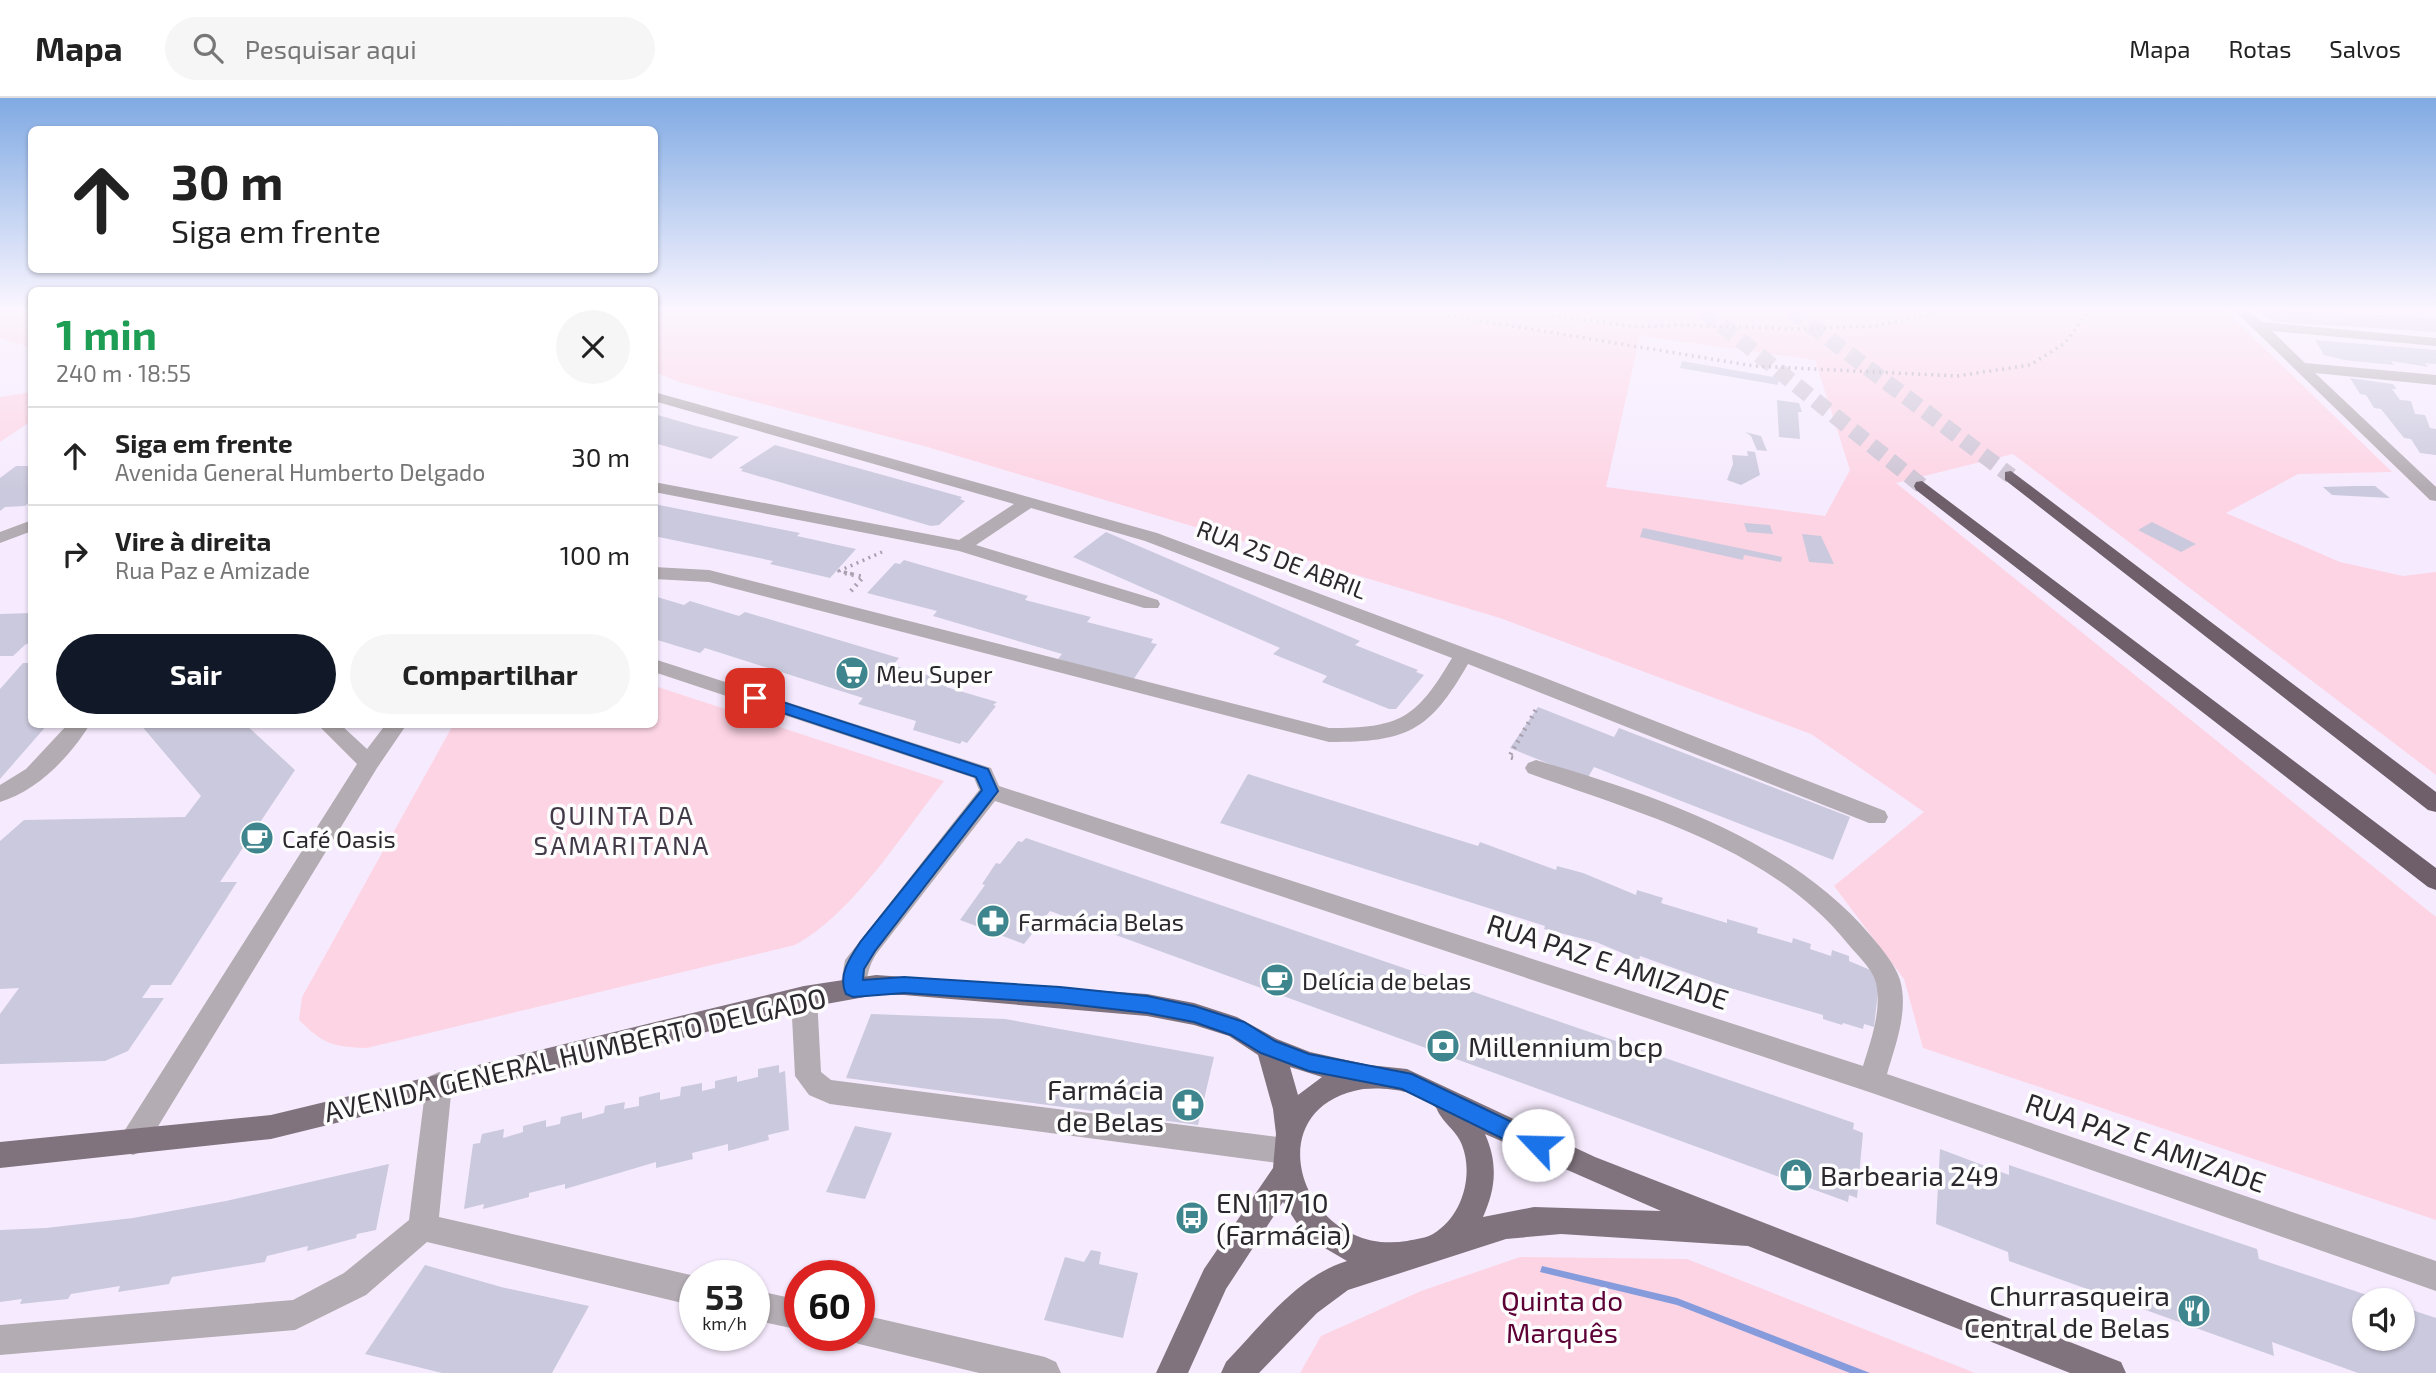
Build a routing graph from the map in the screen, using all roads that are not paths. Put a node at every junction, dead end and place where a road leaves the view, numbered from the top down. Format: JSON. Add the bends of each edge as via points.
{"nodes":[{"id":1,"x":2307,"y":370,"type":"edge"},
{"id":2,"x":2329,"y":370,"type":"edge"},
{"id":3,"x":2436,"y":380,"type":"edge"},
{"id":4,"x":658,"y":397,"type":"edge"},
{"id":5,"x":2011,"y":476,"type":"tunnel mouth"},
{"id":6,"x":1922,"y":486,"type":"tunnel mouth"},
{"id":7,"x":658,"y":488,"type":"edge"},
{"id":8,"x":2436,"y":496,"type":"edge"},
{"id":9,"x":1027,"y":503,"type":"junction"},
{"id":10,"x":28,"y":527,"type":"edge"},
{"id":11,"x":0,"y":538,"type":"edge"},
{"id":12,"x":962,"y":546,"type":"junction"},
{"id":13,"x":658,"y":573,"type":"edge"},
{"id":14,"x":1151,"y":604,"type":"dead end"},
{"id":15,"x":1463,"y":656,"type":"junction"},
{"id":16,"x":658,"y":666,"type":"edge"},
{"id":17,"x":77,"y":728,"type":"edge"},
{"id":18,"x":331,"y":728,"type":"edge"},
{"id":19,"x":394,"y":728,"type":"edge"},
{"id":20,"x":369,"y":763,"type":"junction"},
{"id":21,"x":1536,"y":768,"type":"road end"},
{"id":22,"x":990,"y":791,"type":"junction"},
{"id":23,"x":0,"y":794,"type":"edge"},
{"id":24,"x":2436,"y":804,"type":"edge"},
{"id":25,"x":1877,"y":817,"type":"dead end"},
{"id":26,"x":2436,"y":881,"type":"edge"},
{"id":27,"x":853,"y":989,"type":"junction"},
{"id":28,"x":804,"y":997,"type":"junction"},
{"id":29,"x":1268,"y":1047,"type":"junction"},
{"id":30,"x":1375,"y":1076,"type":"junction"},
{"id":31,"x":1872,"y":1081,"type":"junction"},
{"id":32,"x":439,"y":1084,"type":"junction"},
{"id":33,"x":1434,"y":1093,"type":"junction"},
{"id":34,"x":132,"y":1142,"type":"junction"},
{"id":35,"x":1287,"y":1153,"type":"junction"},
{"id":36,"x":0,"y":1155,"type":"edge"},
{"id":37,"x":423,"y":1227,"type":"junction"},
{"id":38,"x":1753,"y":1232,"type":"junction"},
{"id":39,"x":1439,"y":1247,"type":"junction"},
{"id":40,"x":1409,"y":1257,"type":"junction"},
{"id":41,"x":2436,"y":1276,"type":"edge"},
{"id":42,"x":679,"y":1287,"type":"edge"},
{"id":43,"x":875,"y":1333,"type":"edge"},
{"id":44,"x":0,"y":1340,"type":"edge"},
{"id":45,"x":1045,"y":1373,"type":"edge"},
{"id":46,"x":1172,"y":1373,"type":"edge"},
{"id":47,"x":1237,"y":1373,"type":"edge"},
{"id":48,"x":2110,"y":1373,"type":"edge"}],
"edges":[{"from":1,"to":8,"type":"street"},
{"from":2,"to":3,"type":"street"},
{"from":4,"to":9,"type":"street","name":"RUA 25 DE ABRIL"},
{"from":5,"to":24,"type":"highway"},
{"from":6,"to":26,"type":"highway"},
{"from":7,"to":12,"type":"street"},
{"from":9,"to":12,"type":"street"},
{"from":9,"to":15,"type":"street","name":"RUA 25 DE ABRIL","via":[[1150,537]]},
{"from":10,"to":11,"type":"street"},
{"from":12,"to":14,"type":"street"},
{"from":13,"to":15,"type":"street","via":[[709,576],[1329,735],[1373,736],[1411,725],[1433,706]]},
{"from":15,"to":25,"type":"street","name":"RUA 25 DE ABRIL"},
{"from":16,"to":22,"type":"street","via":[[982,773]]},
{"from":17,"to":23,"type":"street","via":[[50,759]]},
{"from":18,"to":20,"type":"street"},
{"from":19,"to":20,"type":"street"},
{"from":20,"to":34,"type":"street"},
{"from":21,"to":31,"type":"street","via":[[1724,838],[1807,886],[1857,934],[1888,980],[1889,1020]]},
{"from":22,"to":27,"type":"street","via":[[868,946],[854,967]]},
{"from":22,"to":31,"type":"street","name":"RUA PAZ E AMIZADE"},
{"from":27,"to":28,"type":"main road","name":"AVENIDA GENERAL HUMBERTO DELGADO"},
{"from":27,"to":29,"type":"main road","name":"AVENIDA GENERAL HUMBERTO DELGADO","via":[[904,985],[1147,1004],[1237,1028]]},
{"from":28,"to":32,"type":"main road","name":"AVENIDA GENERAL HUMBERTO DELGADO"},
{"from":28,"to":35,"type":"street","via":[[808,1076],[830,1092]]},
{"from":29,"to":30,"type":"main road","name":"AVENIDA GENERAL HUMBERTO DELGADO","via":[[1309,1063]]},
{"from":29,"to":35,"type":"main road","via":[[1287,1099]]},
{"from":30,"to":33,"type":"main road","via":[[1405,1080]]},
{"from":30,"to":35,"type":"main road","via":[[1346,1080],[1321,1092],[1302,1110]]},
{"from":31,"to":41,"type":"street","name":"RUA PAZ E AMIZADE"},
{"from":32,"to":34,"type":"main road","name":"AVENIDA GENERAL HUMBERTO DELGADO","via":[[271,1127]]},
{"from":32,"to":37,"type":"street"},
{"from":33,"to":38,"type":"main road","via":[[1513,1135]]},
{"from":33,"to":39,"type":"main road","via":[[1458,1114],[1475,1141],[1482,1170],[1478,1200],[1463,1227]]},
{"from":34,"to":36,"type":"main road","name":"AVENIDA GENERAL HUMBERTO DELGADO"},
{"from":35,"to":40,"type":"main road","via":[[1296,1202],[1316,1228],[1343,1247],[1376,1257]]},
{"from":35,"to":46,"type":"main road","via":[[1215,1279]]},
{"from":37,"to":42,"type":"street"},
{"from":37,"to":44,"type":"street","via":[[355,1284],[295,1315]]},
{"from":38,"to":39,"type":"main road","via":[[1580,1219],[1524,1222]]},
{"from":38,"to":48,"type":"main road"},
{"from":39,"to":40,"type":"main road"},
{"from":40,"to":47,"type":"main road","via":[[1340,1278],[1306,1302]]},
{"from":43,"to":45,"type":"street"}]}
